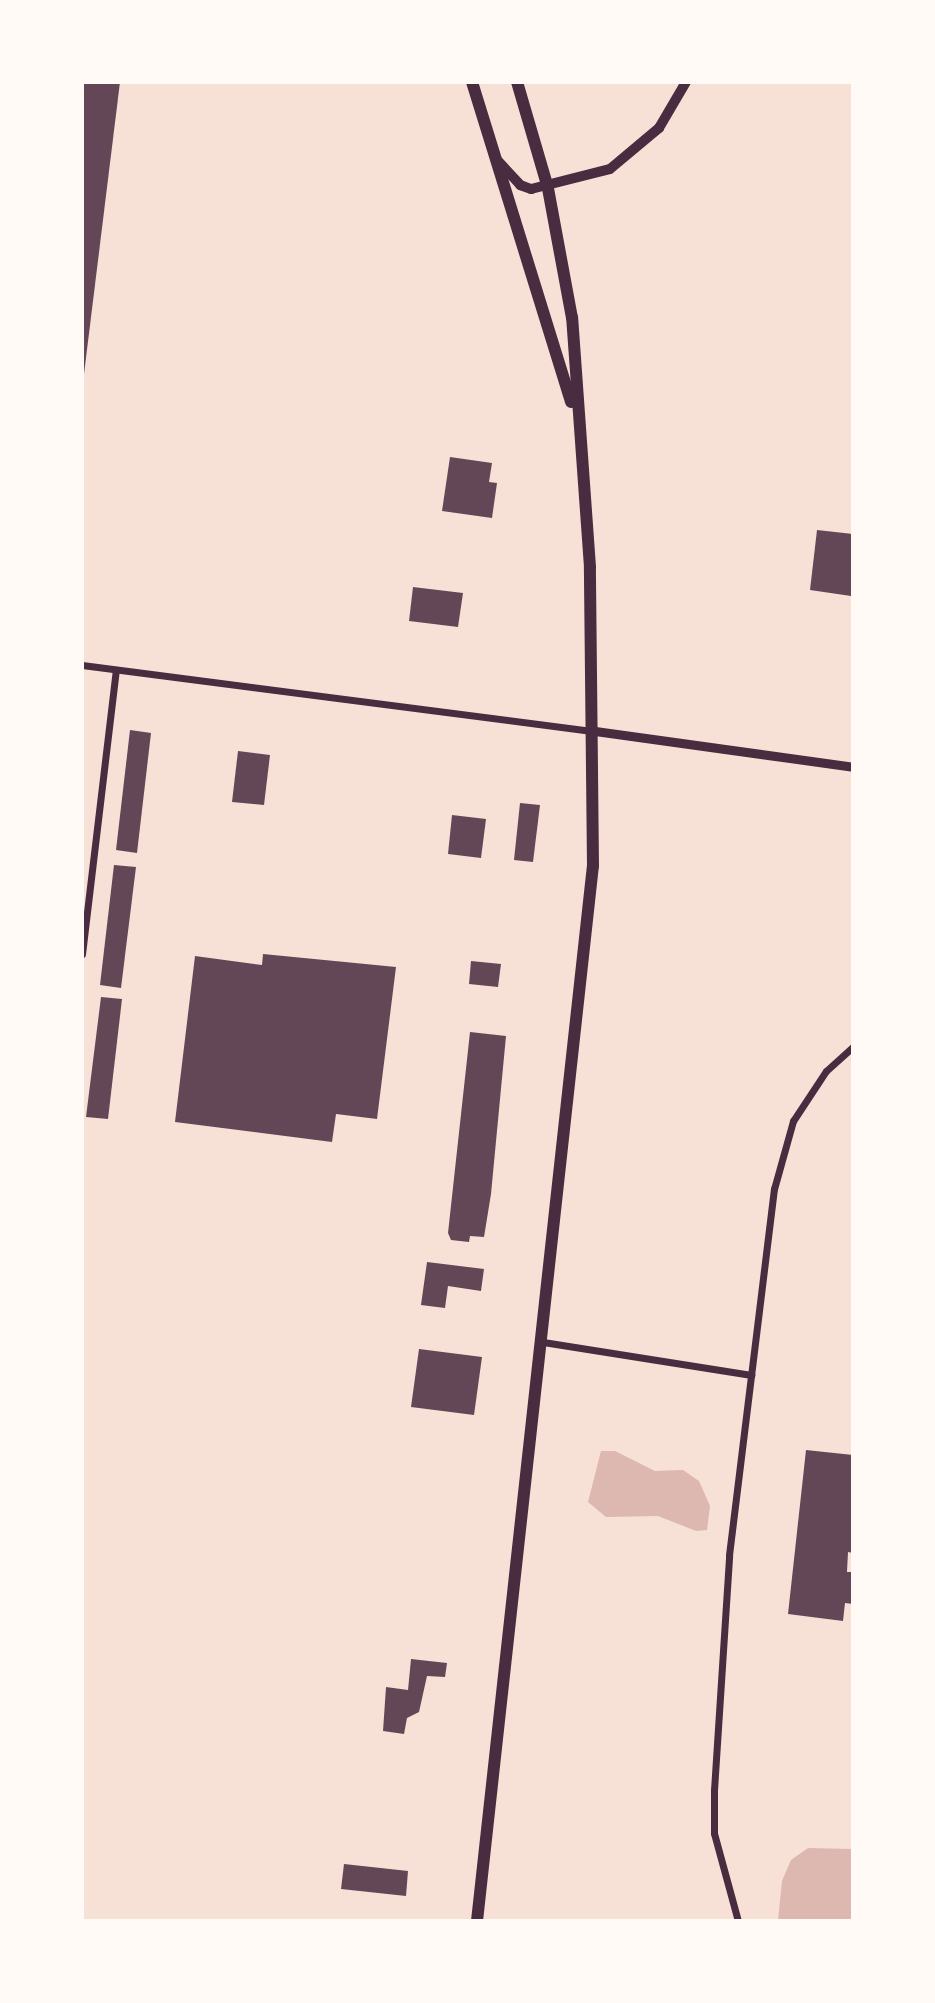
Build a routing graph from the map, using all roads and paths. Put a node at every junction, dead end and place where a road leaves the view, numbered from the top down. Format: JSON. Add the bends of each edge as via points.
{"nodes":[{"id":1,"x":472,"y":82,"type":"edge"},
{"id":2,"x":517,"y":82,"type":"edge"},
{"id":3,"x":686,"y":82,"type":"edge"},
{"id":4,"x":498,"y":161,"type":"junction"},
{"id":5,"x":548,"y":188,"type":"junction"},
{"id":6,"x":575,"y":412,"type":"junction"},
{"id":7,"x":82,"y":665,"type":"edge"},
{"id":8,"x":116,"y":670,"type":"junction"},
{"id":9,"x":595,"y":731,"type":"junction"},
{"id":10,"x":853,"y":767,"type":"edge"},
{"id":11,"x":82,"y":954,"type":"edge"},
{"id":12,"x":853,"y":1047,"type":"edge"},
{"id":13,"x":543,"y":1342,"type":"junction"},
{"id":14,"x":751,"y":1375,"type":"junction"},
{"id":15,"x":477,"y":1921,"type":"edge"},
{"id":16,"x":738,"y":1921,"type":"edge"}],
"edges":[{"from":1,"to":4,"type":"main road"},
{"from":2,"to":5,"type":"main road"},
{"from":3,"to":5,"type":"main road","via":[[659,128],[627,159]]},
{"from":4,"to":5,"type":"main road","via":[[520,185]]},
{"from":4,"to":6,"type":"main road"},
{"from":5,"to":6,"type":"main road","via":[[572,318]]},
{"from":6,"to":9,"type":"main road","via":[[590,567]]},
{"from":7,"to":8,"type":"street"},
{"from":8,"to":9,"type":"street"},
{"from":8,"to":11,"type":"street"},
{"from":9,"to":10,"type":"street"},
{"from":9,"to":13,"type":"main road","via":[[584,990]]},
{"from":12,"to":14,"type":"street","via":[[810,1092],[781,1152]]},
{"from":13,"to":14,"type":"street"},
{"from":13,"to":15,"type":"main road"},
{"from":14,"to":16,"type":"street","via":[[727,1574],[714,1803],[724,1881]]}]}
